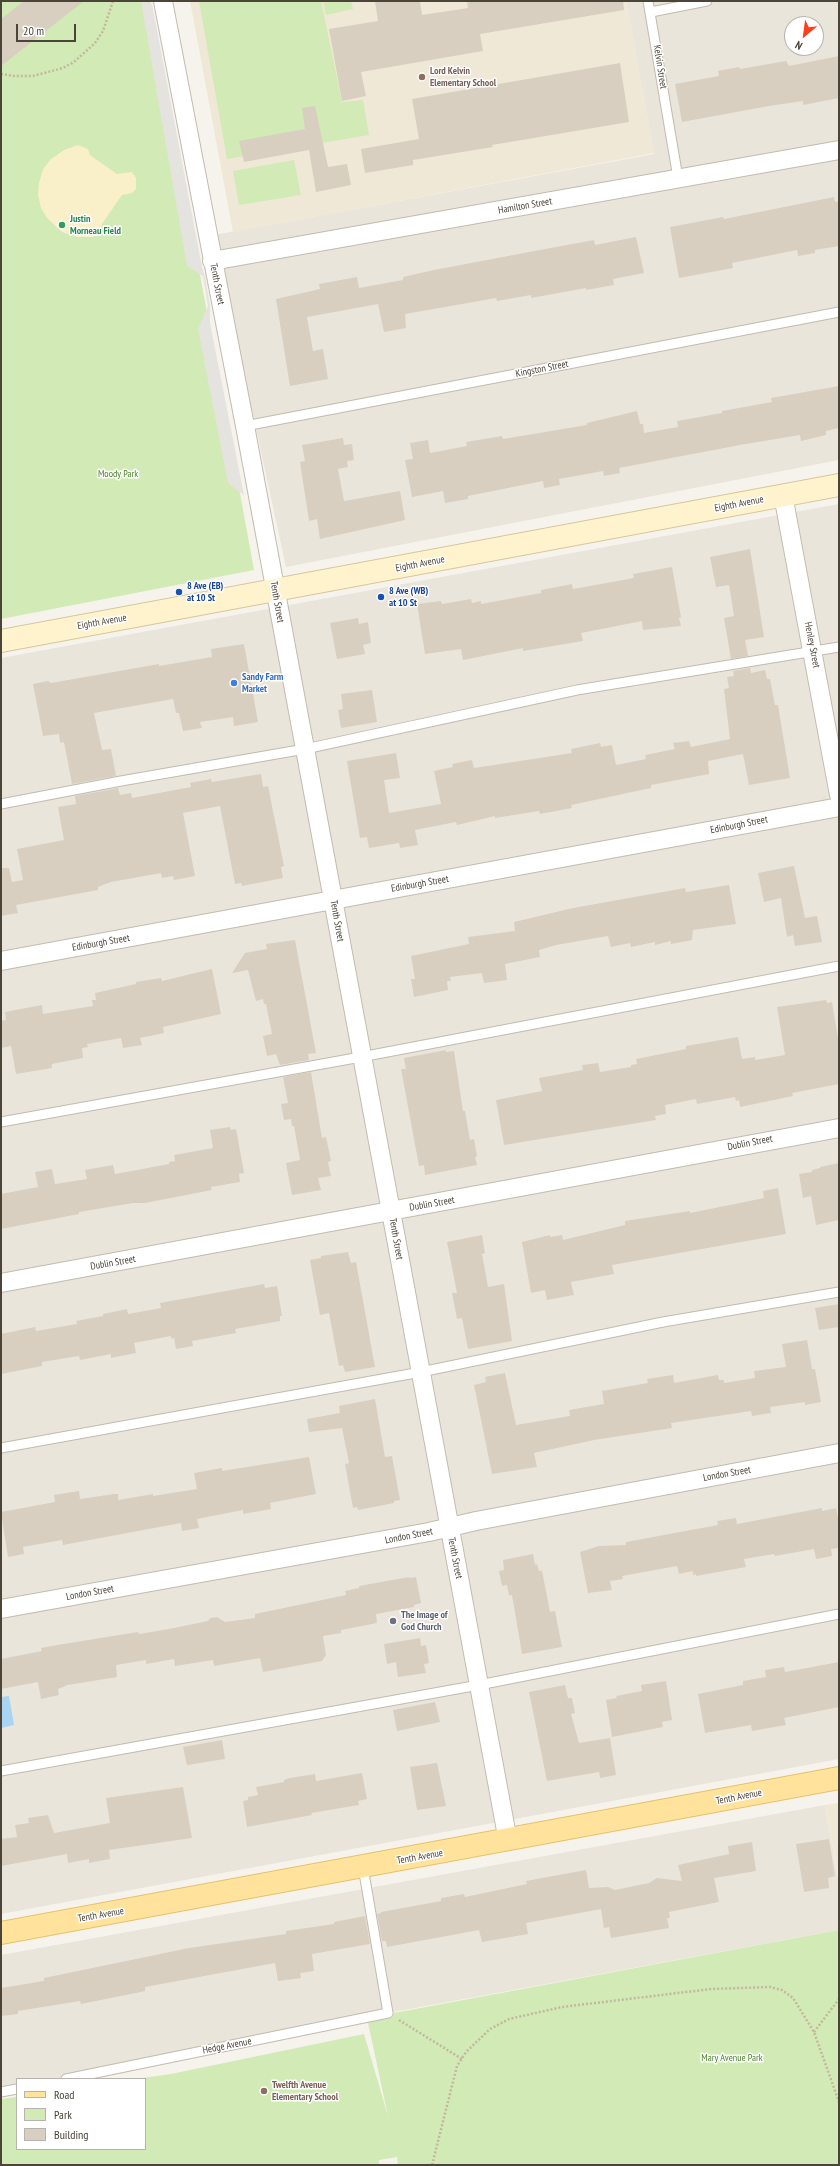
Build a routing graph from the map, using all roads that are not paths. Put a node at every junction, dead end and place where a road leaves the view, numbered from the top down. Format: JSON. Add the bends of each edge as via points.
{"nodes":[{"id":1,"x":163,"y":1,"type":"edge"},
{"id":2,"x":648,"y":1,"type":"edge"},
{"id":3,"x":707,"y":1,"type":"edge"},
{"id":4,"x":651,"y":12,"type":"junction"},
{"id":5,"x":839,"y":150,"type":"edge"},
{"id":6,"x":678,"y":178,"type":"junction"},
{"id":7,"x":212,"y":261,"type":"junction"},
{"id":8,"x":839,"y":312,"type":"edge"},
{"id":9,"x":246,"y":426,"type":"junction"},
{"id":10,"x":839,"y":485,"type":"edge"},
{"id":11,"x":783,"y":495,"type":"junction"},
{"id":12,"x":276,"y":591,"type":"junction"},
{"id":13,"x":1,"y":640,"type":"edge"},
{"id":14,"x":839,"y":647,"type":"edge"},
{"id":15,"x":813,"y":652,"type":"junction"},
{"id":16,"x":305,"y":749,"type":"junction"},
{"id":17,"x":839,"y":795,"type":"edge"},
{"id":18,"x":1,"y":804,"type":"edge"},
{"id":19,"x":839,"y":807,"type":"edge"},
{"id":20,"x":333,"y":900,"type":"junction"},
{"id":21,"x":1,"y":962,"type":"edge"},
{"id":22,"x":839,"y":966,"type":"edge"},
{"id":23,"x":361,"y":1058,"type":"junction"},
{"id":24,"x":1,"y":1122,"type":"edge"},
{"id":25,"x":839,"y":1128,"type":"edge"},
{"id":26,"x":391,"y":1211,"type":"junction"},
{"id":27,"x":1,"y":1283,"type":"edge"},
{"id":28,"x":839,"y":1292,"type":"edge"},
{"id":29,"x":421,"y":1372,"type":"junction"},
{"id":30,"x":1,"y":1448,"type":"edge"},
{"id":31,"x":839,"y":1453,"type":"edge"},
{"id":32,"x":449,"y":1527,"type":"junction"},
{"id":33,"x":1,"y":1610,"type":"edge"},
{"id":34,"x":839,"y":1614,"type":"edge"},
{"id":35,"x":479,"y":1685,"type":"junction"},
{"id":36,"x":1,"y":1770,"type":"edge"},
{"id":37,"x":839,"y":1778,"type":"edge"},
{"id":38,"x":508,"y":1840,"type":"junction"},
{"id":39,"x":363,"y":1867,"type":"junction"},
{"id":40,"x":1,"y":1933,"type":"edge"},
{"id":41,"x":71,"y":2078,"type":"edge"},
{"id":42,"x":16,"y":2089,"type":"edge"},
{"id":43,"x":1,"y":2092,"type":"edge"}],
"edges":[{"from":1,"to":7,"type":"street","name":"Tenth Street"},
{"from":2,"to":4,"type":"lane","name":"Kelvin Street"},
{"from":3,"to":4,"type":"lane"},
{"from":4,"to":6,"type":"lane","name":"Kelvin Street"},
{"from":5,"to":6,"type":"street","name":"Hamilton Street"},
{"from":6,"to":7,"type":"street","name":"Hamilton Street"},
{"from":7,"to":9,"type":"street","name":"Tenth Street"},
{"from":8,"to":9,"type":"lane","name":"Kingston Street"},
{"from":9,"to":12,"type":"street","name":"Tenth Street"},
{"from":10,"to":11,"type":"street","name":"Eighth Avenue"},
{"from":11,"to":12,"type":"street","name":"Eighth Avenue"},
{"from":11,"to":15,"type":"street","name":"Henley Street"},
{"from":12,"to":13,"type":"street","name":"Eighth Avenue"},
{"from":12,"to":16,"type":"street","name":"Tenth Street"},
{"from":14,"to":15,"type":"lane"},
{"from":15,"to":16,"type":"lane","via":[[577,690]]},
{"from":15,"to":17,"type":"street","name":"Henley Street"},
{"from":16,"to":18,"type":"lane"},
{"from":16,"to":20,"type":"street","name":"Tenth Street"},
{"from":19,"to":20,"type":"street","name":"Edinburgh Street"},
{"from":20,"to":21,"type":"street","name":"Edinburgh Street"},
{"from":20,"to":23,"type":"street","name":"Tenth Street"},
{"from":22,"to":23,"type":"lane"},
{"from":23,"to":24,"type":"lane"},
{"from":23,"to":26,"type":"street","name":"Tenth Street"},
{"from":25,"to":26,"type":"street","name":"Dublin Street"},
{"from":26,"to":27,"type":"street","name":"Dublin Street"},
{"from":26,"to":29,"type":"street","name":"Tenth Street"},
{"from":28,"to":29,"type":"lane","via":[[663,1322]]},
{"from":29,"to":30,"type":"lane"},
{"from":29,"to":32,"type":"street","name":"Tenth Street"},
{"from":31,"to":32,"type":"street","name":"London Street"},
{"from":32,"to":33,"type":"street","name":"London Street"},
{"from":32,"to":35,"type":"street","name":"Tenth Street"},
{"from":34,"to":35,"type":"lane"},
{"from":35,"to":36,"type":"lane"},
{"from":35,"to":38,"type":"street","name":"Tenth Street"},
{"from":37,"to":38,"type":"main road","name":"Tenth Avenue"},
{"from":38,"to":39,"type":"main road","name":"Tenth Avenue"},
{"from":39,"to":40,"type":"main road","name":"Tenth Avenue"},
{"from":39,"to":41,"type":"lane","name":"Hedge Avenue","via":[[388,2014]]},
{"from":42,"to":43,"type":"lane"}]}
